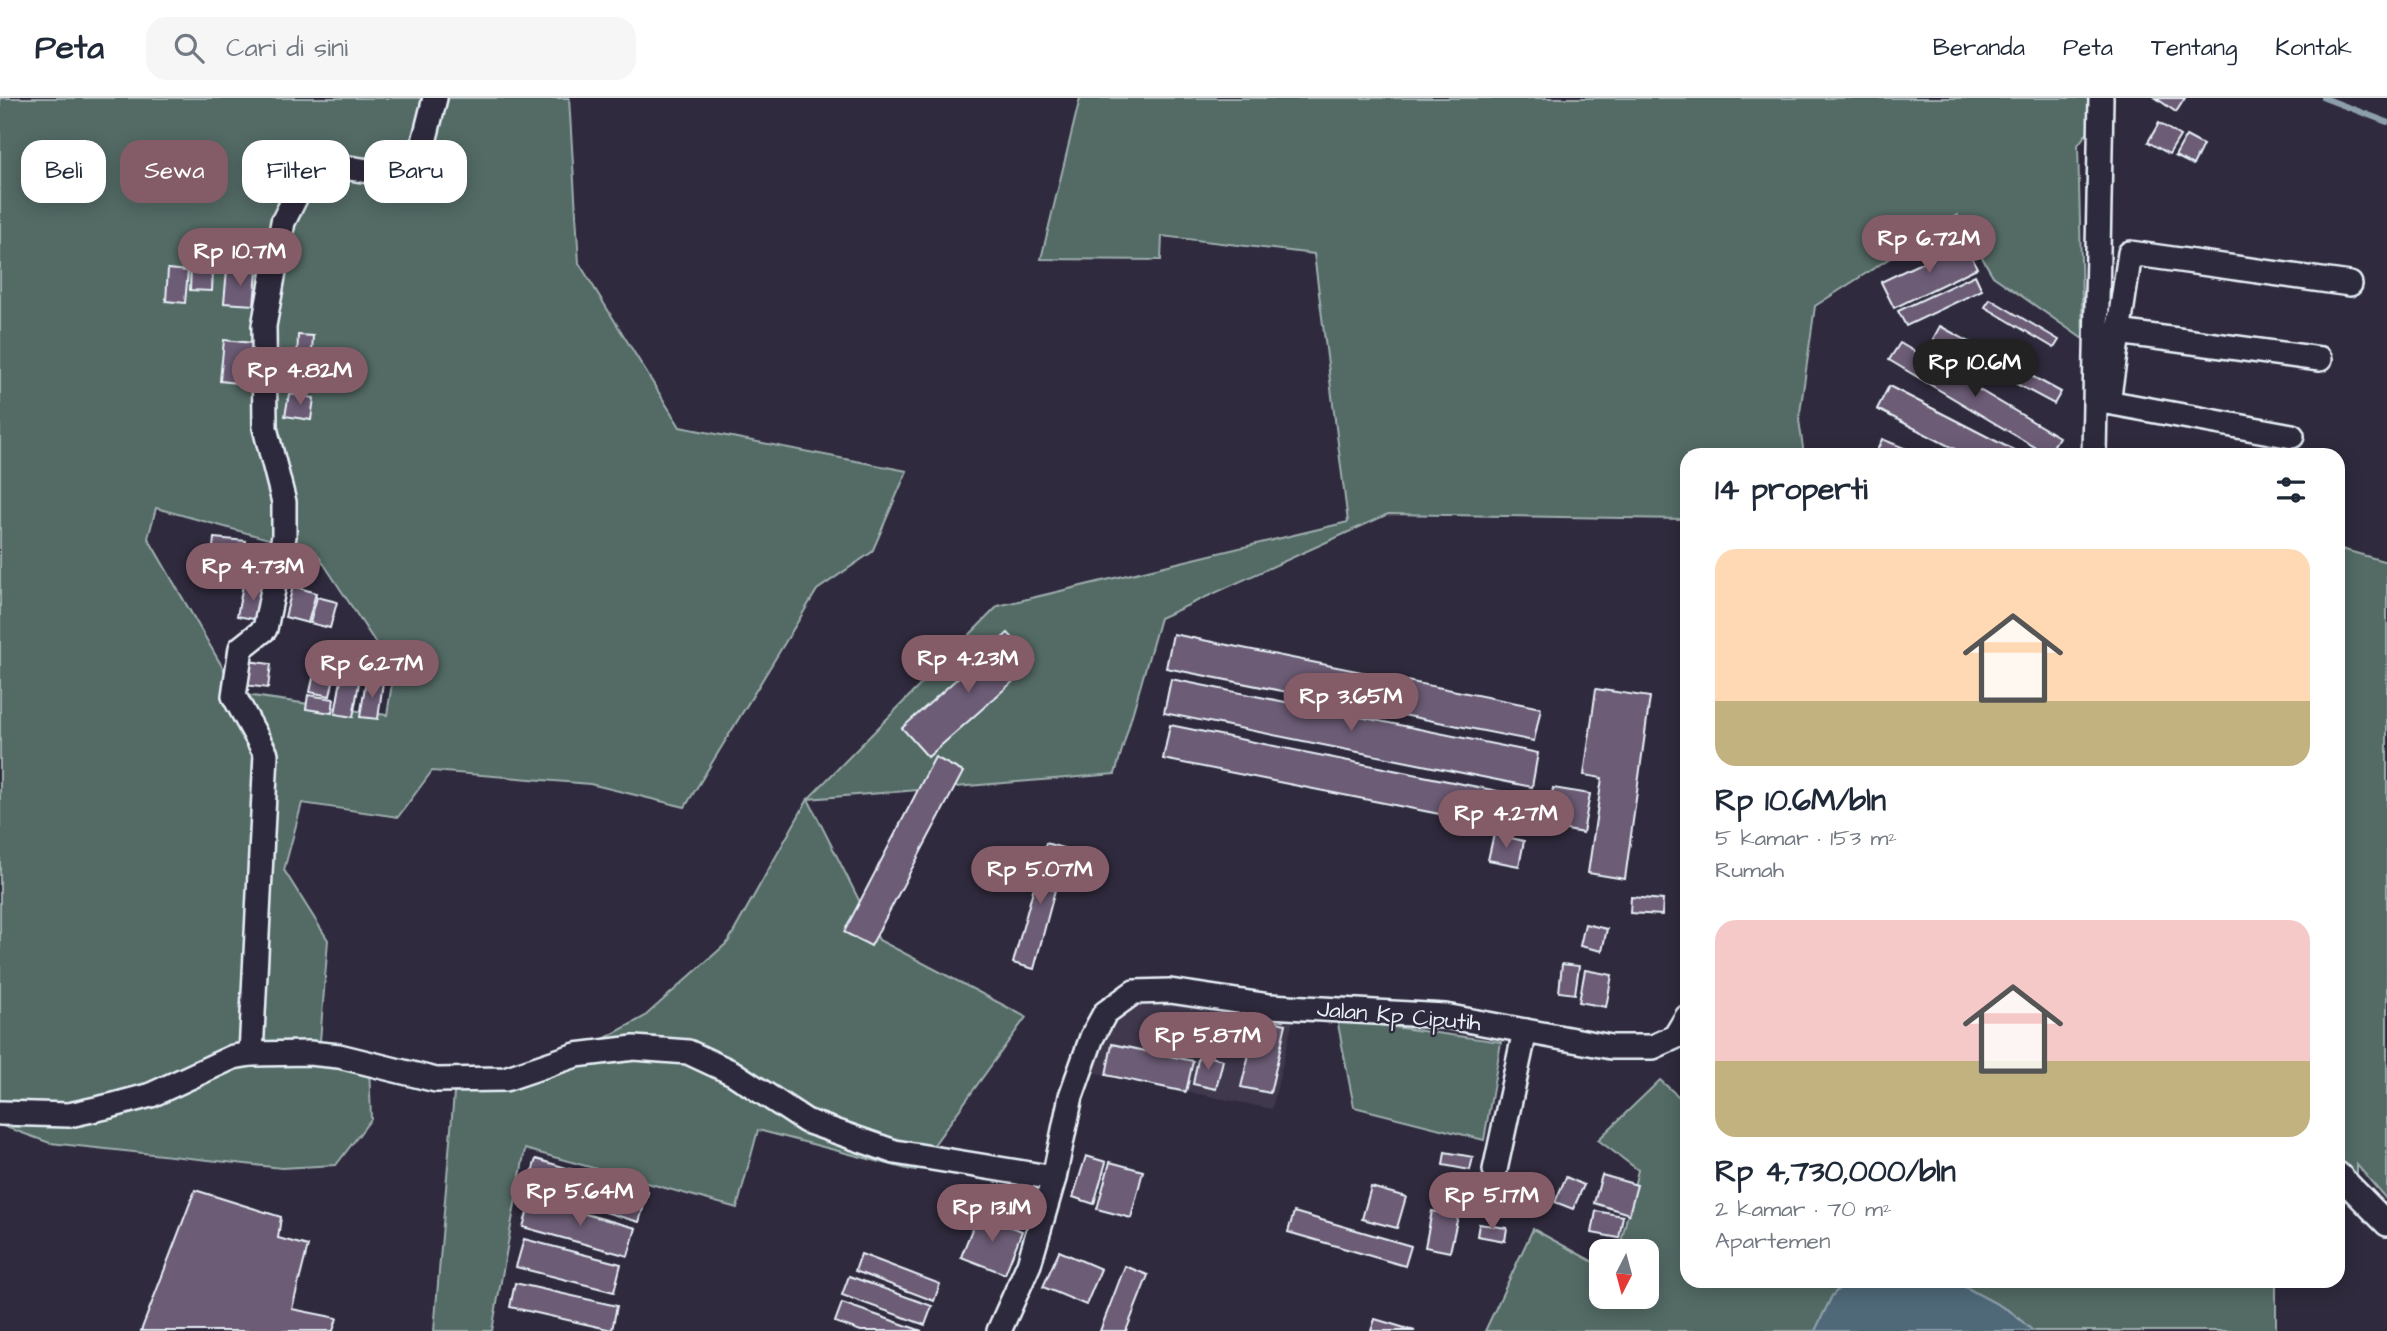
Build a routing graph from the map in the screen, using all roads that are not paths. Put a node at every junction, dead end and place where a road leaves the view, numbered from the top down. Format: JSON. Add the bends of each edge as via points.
{"nodes":[{"id":1,"x":435,"y":98,"type":"edge"},
{"id":2,"x":2101,"y":98,"type":"edge"},
{"id":3,"x":2350,"y":284,"type":"dead end"},
{"id":4,"x":2118,"y":332,"type":"junction"},
{"id":5,"x":2320,"y":359,"type":"dead end"},
{"id":6,"x":2102,"y":401,"type":"junction"},
{"id":7,"x":2292,"y":436,"type":"dead end"},
{"id":8,"x":2095,"y":448,"type":"edge"},
{"id":9,"x":1680,"y":1029,"type":"edge"},
{"id":10,"x":1525,"y":1031,"type":"junction"},
{"id":11,"x":251,"y":1054,"type":"junction"},
{"id":12,"x":0,"y":1113,"type":"edge"},
{"id":13,"x":1495,"y":1170,"type":"dead end"},
{"id":14,"x":1054,"y":1178,"type":"junction"},
{"id":15,"x":2345,"y":1181,"type":"edge"},
{"id":16,"x":2387,"y":1224,"type":"edge"},
{"id":17,"x":999,"y":1331,"type":"edge"}],
"edges":[{"from":1,"to":11,"type":"street","via":[[414,168],[395,175],[336,166],[312,173],[284,222],[264,326],[265,428],[284,502],[284,536],[265,629],[241,648],[234,696],[266,754]]},
{"from":2,"to":6,"type":"street"},
{"from":3,"to":4,"type":"street","via":[[2130,253]]},
{"from":4,"to":5,"type":"street"},
{"from":4,"to":6,"type":"street"},
{"from":6,"to":7,"type":"street"},
{"from":6,"to":8,"type":"street"},
{"from":9,"to":10,"type":"street","name":"Jalan Kp Ciputih","via":[[1675,1037],[1653,1047],[1611,1047]]},
{"from":10,"to":13,"type":"street"},
{"from":10,"to":14,"type":"street","name":"Jalan Kp Ciputih","via":[[1445,1016],[1270,1006],[1170,990],[1134,992],[1105,1013],[1092,1037],[1071,1096]]},
{"from":11,"to":12,"type":"street","via":[[151,1095],[110,1106],[69,1115]]},
{"from":11,"to":14,"type":"street","via":[[339,1056],[436,1080],[505,1079],[576,1055],[634,1048],[688,1052],[733,1073],[806,1121],[895,1152]]},
{"from":14,"to":17,"type":"street","name":"Jalan Kp Ciputih","via":[[1029,1264]]},
{"from":15,"to":16,"type":"street"}]}
